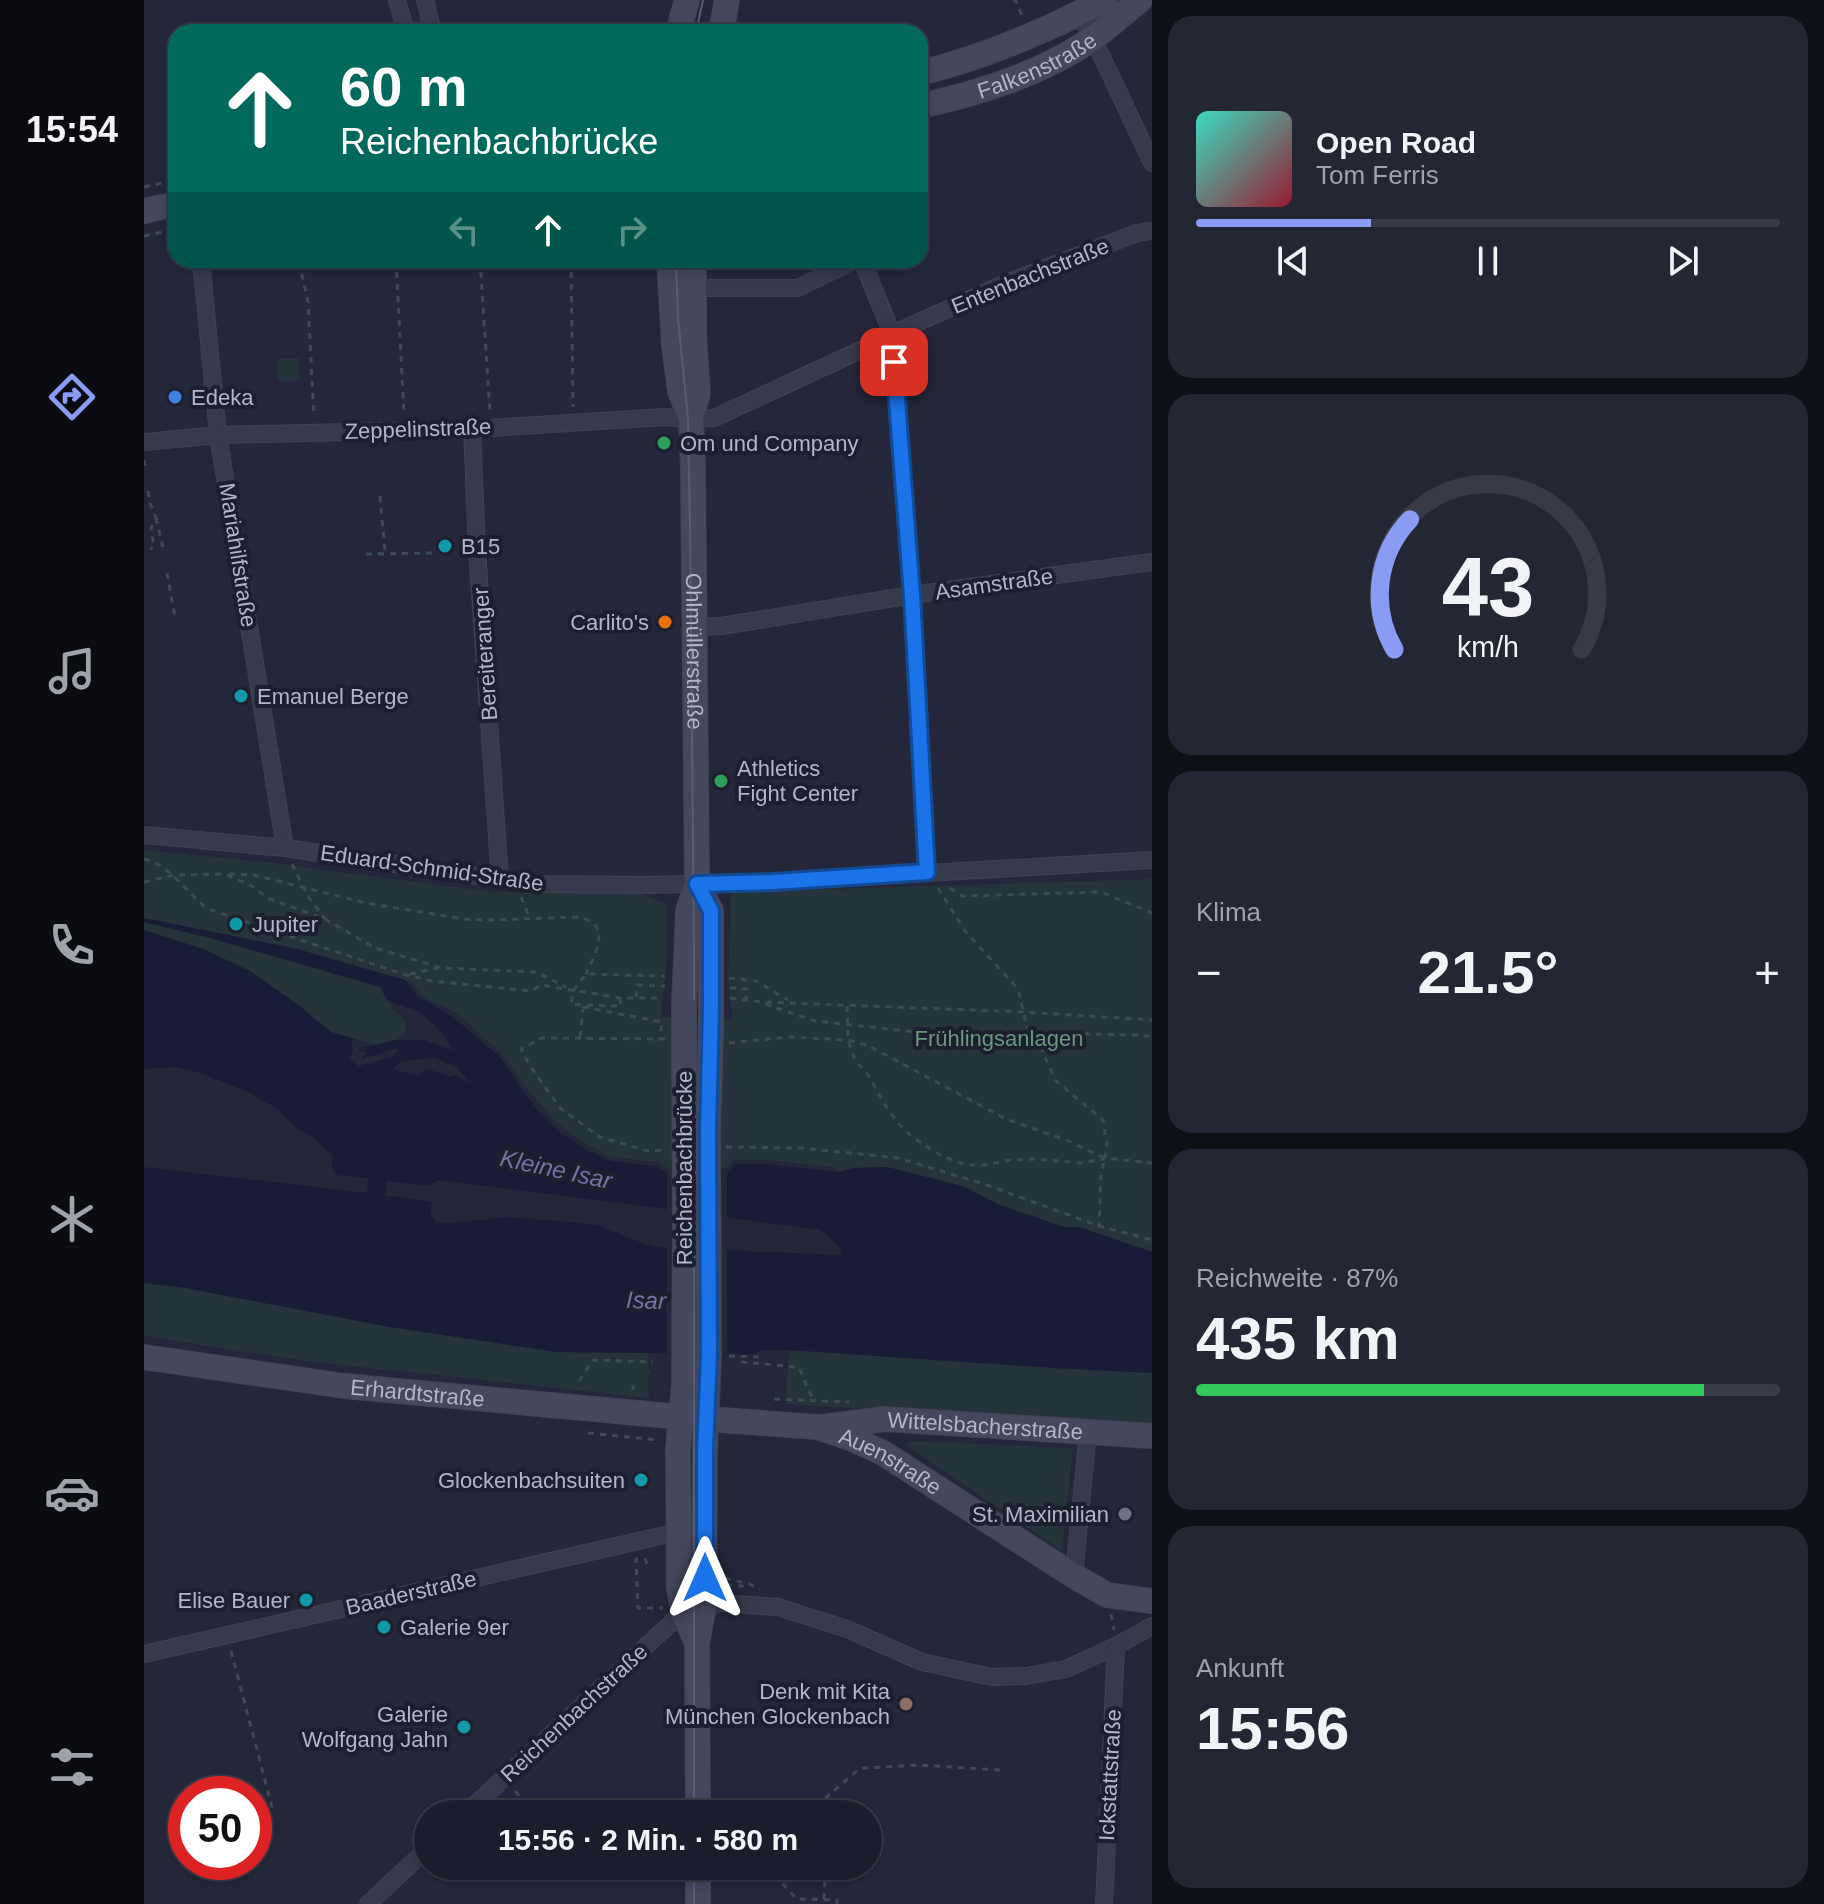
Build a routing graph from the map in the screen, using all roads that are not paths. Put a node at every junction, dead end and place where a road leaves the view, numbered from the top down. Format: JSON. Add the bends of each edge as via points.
{"nodes":[{"id":1,"x":397,"y":0,"type":"edge"},
{"id":2,"x":425,"y":0,"type":"edge"},
{"id":3,"x":687,"y":0,"type":"edge"},
{"id":4,"x":727,"y":0,"type":"edge"},
{"id":5,"x":1105,"y":0,"type":"edge"},
{"id":6,"x":1140,"y":0,"type":"edge"},
{"id":7,"x":1079,"y":14,"type":"junction"},
{"id":8,"x":404,"y":24,"type":"edge"},
{"id":9,"x":431,"y":24,"type":"edge"},
{"id":10,"x":680,"y":24,"type":"edge"},
{"id":11,"x":722,"y":24,"type":"edge"},
{"id":12,"x":1092,"y":39,"type":"junction"},
{"id":13,"x":928,"y":71,"type":"edge"},
{"id":14,"x":928,"y":104,"type":"edge"},
{"id":15,"x":1152,"y":163,"type":"edge"},
{"id":16,"x":168,"y":206,"type":"edge"},
{"id":17,"x":144,"y":211,"type":"edge"},
{"id":18,"x":1152,"y":231,"type":"edge"},
{"id":19,"x":202,"y":268,"type":"edge"},
{"id":20,"x":669,"y":268,"type":"edge"},
{"id":21,"x":694,"y":268,"type":"edge"},
{"id":22,"x":839,"y":268,"type":"edge"},
{"id":23,"x":865,"y":268,"type":"edge"},
{"id":24,"x":694,"y":288,"type":"junction"},
{"id":25,"x":892,"y":334,"type":"junction"},
{"id":26,"x":691,"y":419,"type":"junction"},
{"id":27,"x":472,"y":429,"type":"junction"},
{"id":28,"x":218,"y":435,"type":"junction"},
{"id":29,"x":144,"y":442,"type":"edge"},
{"id":30,"x":1152,"y":562,"type":"edge"},
{"id":31,"x":912,"y":595,"type":"junction"},
{"id":32,"x":694,"y":627,"type":"junction"},
{"id":33,"x":144,"y":835,"type":"edge"},
{"id":34,"x":285,"y":848,"type":"junction"},
{"id":35,"x":1152,"y":860,"type":"edge"},
{"id":36,"x":927,"y":872,"type":"junction"},
{"id":37,"x":500,"y":880,"type":"junction"},
{"id":38,"x":697,"y":884,"type":"junction"},
{"id":39,"x":144,"y":1357,"type":"edge"},
{"id":40,"x":694,"y":1418,"type":"junction"},
{"id":41,"x":817,"y":1427,"type":"junction"},
{"id":42,"x":1088,"y":1431,"type":"junction"},
{"id":43,"x":1152,"y":1436,"type":"edge"},
{"id":44,"x":678,"y":1532,"type":"junction"},
{"id":45,"x":1074,"y":1576,"type":"junction"},
{"id":46,"x":1152,"y":1601,"type":"edge"},
{"id":47,"x":694,"y":1609,"type":"junction"},
{"id":48,"x":1152,"y":1626,"type":"edge"},
{"id":49,"x":1116,"y":1646,"type":"junction"},
{"id":50,"x":144,"y":1654,"type":"edge"},
{"id":51,"x":481,"y":1800,"type":"edge"},
{"id":52,"x":698,"y":1800,"type":"edge"},
{"id":53,"x":414,"y":1861,"type":"edge"},
{"id":54,"x":698,"y":1880,"type":"edge"},
{"id":55,"x":368,"y":1904,"type":"edge"},
{"id":56,"x":698,"y":1904,"type":"edge"},
{"id":57,"x":1104,"y":1904,"type":"edge"}],
"edges":[{"from":1,"to":8,"type":"street"},
{"from":2,"to":9,"type":"street"},
{"from":3,"to":10,"type":"main road"},
{"from":4,"to":11,"type":"main road"},
{"from":5,"to":7,"type":"main road","name":"Falkenstraße"},
{"from":6,"to":12,"type":"main road","name":"Falkenstraße"},
{"from":7,"to":12,"type":"street"},
{"from":7,"to":13,"type":"main road","name":"Falkenstraße"},
{"from":12,"to":14,"type":"main road","name":"Falkenstraße","via":[[1001,84]]},
{"from":12,"to":15,"type":"street"},
{"from":16,"to":17,"type":"main road"},
{"from":18,"to":25,"type":"street","name":"Entenbachstraße","via":[[1006,283]]},
{"from":19,"to":28,"type":"street","name":"Mariahilfstraße"},
{"from":20,"to":26,"type":"main road","name":"Ohlmüllerstraße","via":[[680,391]]},
{"from":21,"to":24,"type":"main road","name":"Ohlmüllerstraße"},
{"from":22,"to":24,"type":"street","via":[[798,288]]},
{"from":23,"to":25,"type":"street"},
{"from":24,"to":26,"type":"main road","name":"Ohlmüllerstraße","via":[[698,393]]},
{"from":25,"to":26,"type":"street","name":"Entenbachstraße","via":[[714,418]]},
{"from":25,"to":31,"type":"street"},
{"from":26,"to":27,"type":"street","name":"Zeppelinstraße"},
{"from":26,"to":32,"type":"main road","name":"Ohlmüllerstraße"},
{"from":27,"to":28,"type":"street","name":"Zeppelinstraße"},
{"from":27,"to":37,"type":"street","name":"Bereiteranger"},
{"from":28,"to":29,"type":"street","name":"Zeppelinstraße"},
{"from":28,"to":34,"type":"street","name":"Mariahilfstraße"},
{"from":30,"to":31,"type":"street","name":"Asamstraße"},
{"from":31,"to":32,"type":"street","name":"Asamstraße"},
{"from":31,"to":36,"type":"street"},
{"from":32,"to":38,"type":"main road","name":"Ohlmüllerstraße"},
{"from":33,"to":34,"type":"street","name":"Eduard-Schmid-Straße"},
{"from":34,"to":37,"type":"street","name":"Eduard-Schmid-Straße"},
{"from":35,"to":36,"type":"street","name":"Eduard-Schmid-Straße"},
{"from":36,"to":38,"type":"street","name":"Eduard-Schmid-Straße"},
{"from":37,"to":38,"type":"street","name":"Eduard-Schmid-Straße"},
{"from":38,"to":40,"type":"main road","name":"Reichenbachbrücke","bridge":true,"via":[[688,911],[678,997],[684,1354]]},
{"from":38,"to":40,"type":"main road","name":"Reichenbachbrücke","bridge":true,"via":[[711,911],[720,998],[708,1132],[715,1355]]},
{"from":39,"to":40,"type":"main road","name":"Erhardtstraße","via":[[344,1386]]},
{"from":40,"to":41,"type":"main road","name":"Auenstraße"},
{"from":40,"to":44,"type":"main road","via":[[678,1449]]},
{"from":40,"to":47,"type":"main road","via":[[705,1578]]},
{"from":41,"to":42,"type":"main road","name":"Wittelsbacherstraße","via":[[884,1419]]},
{"from":41,"to":45,"type":"main road","name":"Auenstraße","via":[[883,1453]]},
{"from":42,"to":43,"type":"main road","name":"Wittelsbacherstraße"},
{"from":42,"to":45,"type":"street"},
{"from":44,"to":47,"type":"main road","via":[[679,1587]]},
{"from":44,"to":50,"type":"street","name":"Baaderstraße"},
{"from":45,"to":46,"type":"main road","name":"Auenstraße","via":[[1107,1595]]},
{"from":47,"to":49,"type":"street","via":[[722,1603],[778,1607],[847,1629],[922,1662],[992,1677],[1066,1669]]},
{"from":47,"to":51,"type":"street","name":"Reichenbachstraße"},
{"from":47,"to":52,"type":"main road"},
{"from":48,"to":49,"type":"street"},
{"from":49,"to":57,"type":"street","name":"Ickstattstraße"},
{"from":53,"to":55,"type":"street"},
{"from":54,"to":56,"type":"main road"}]}
